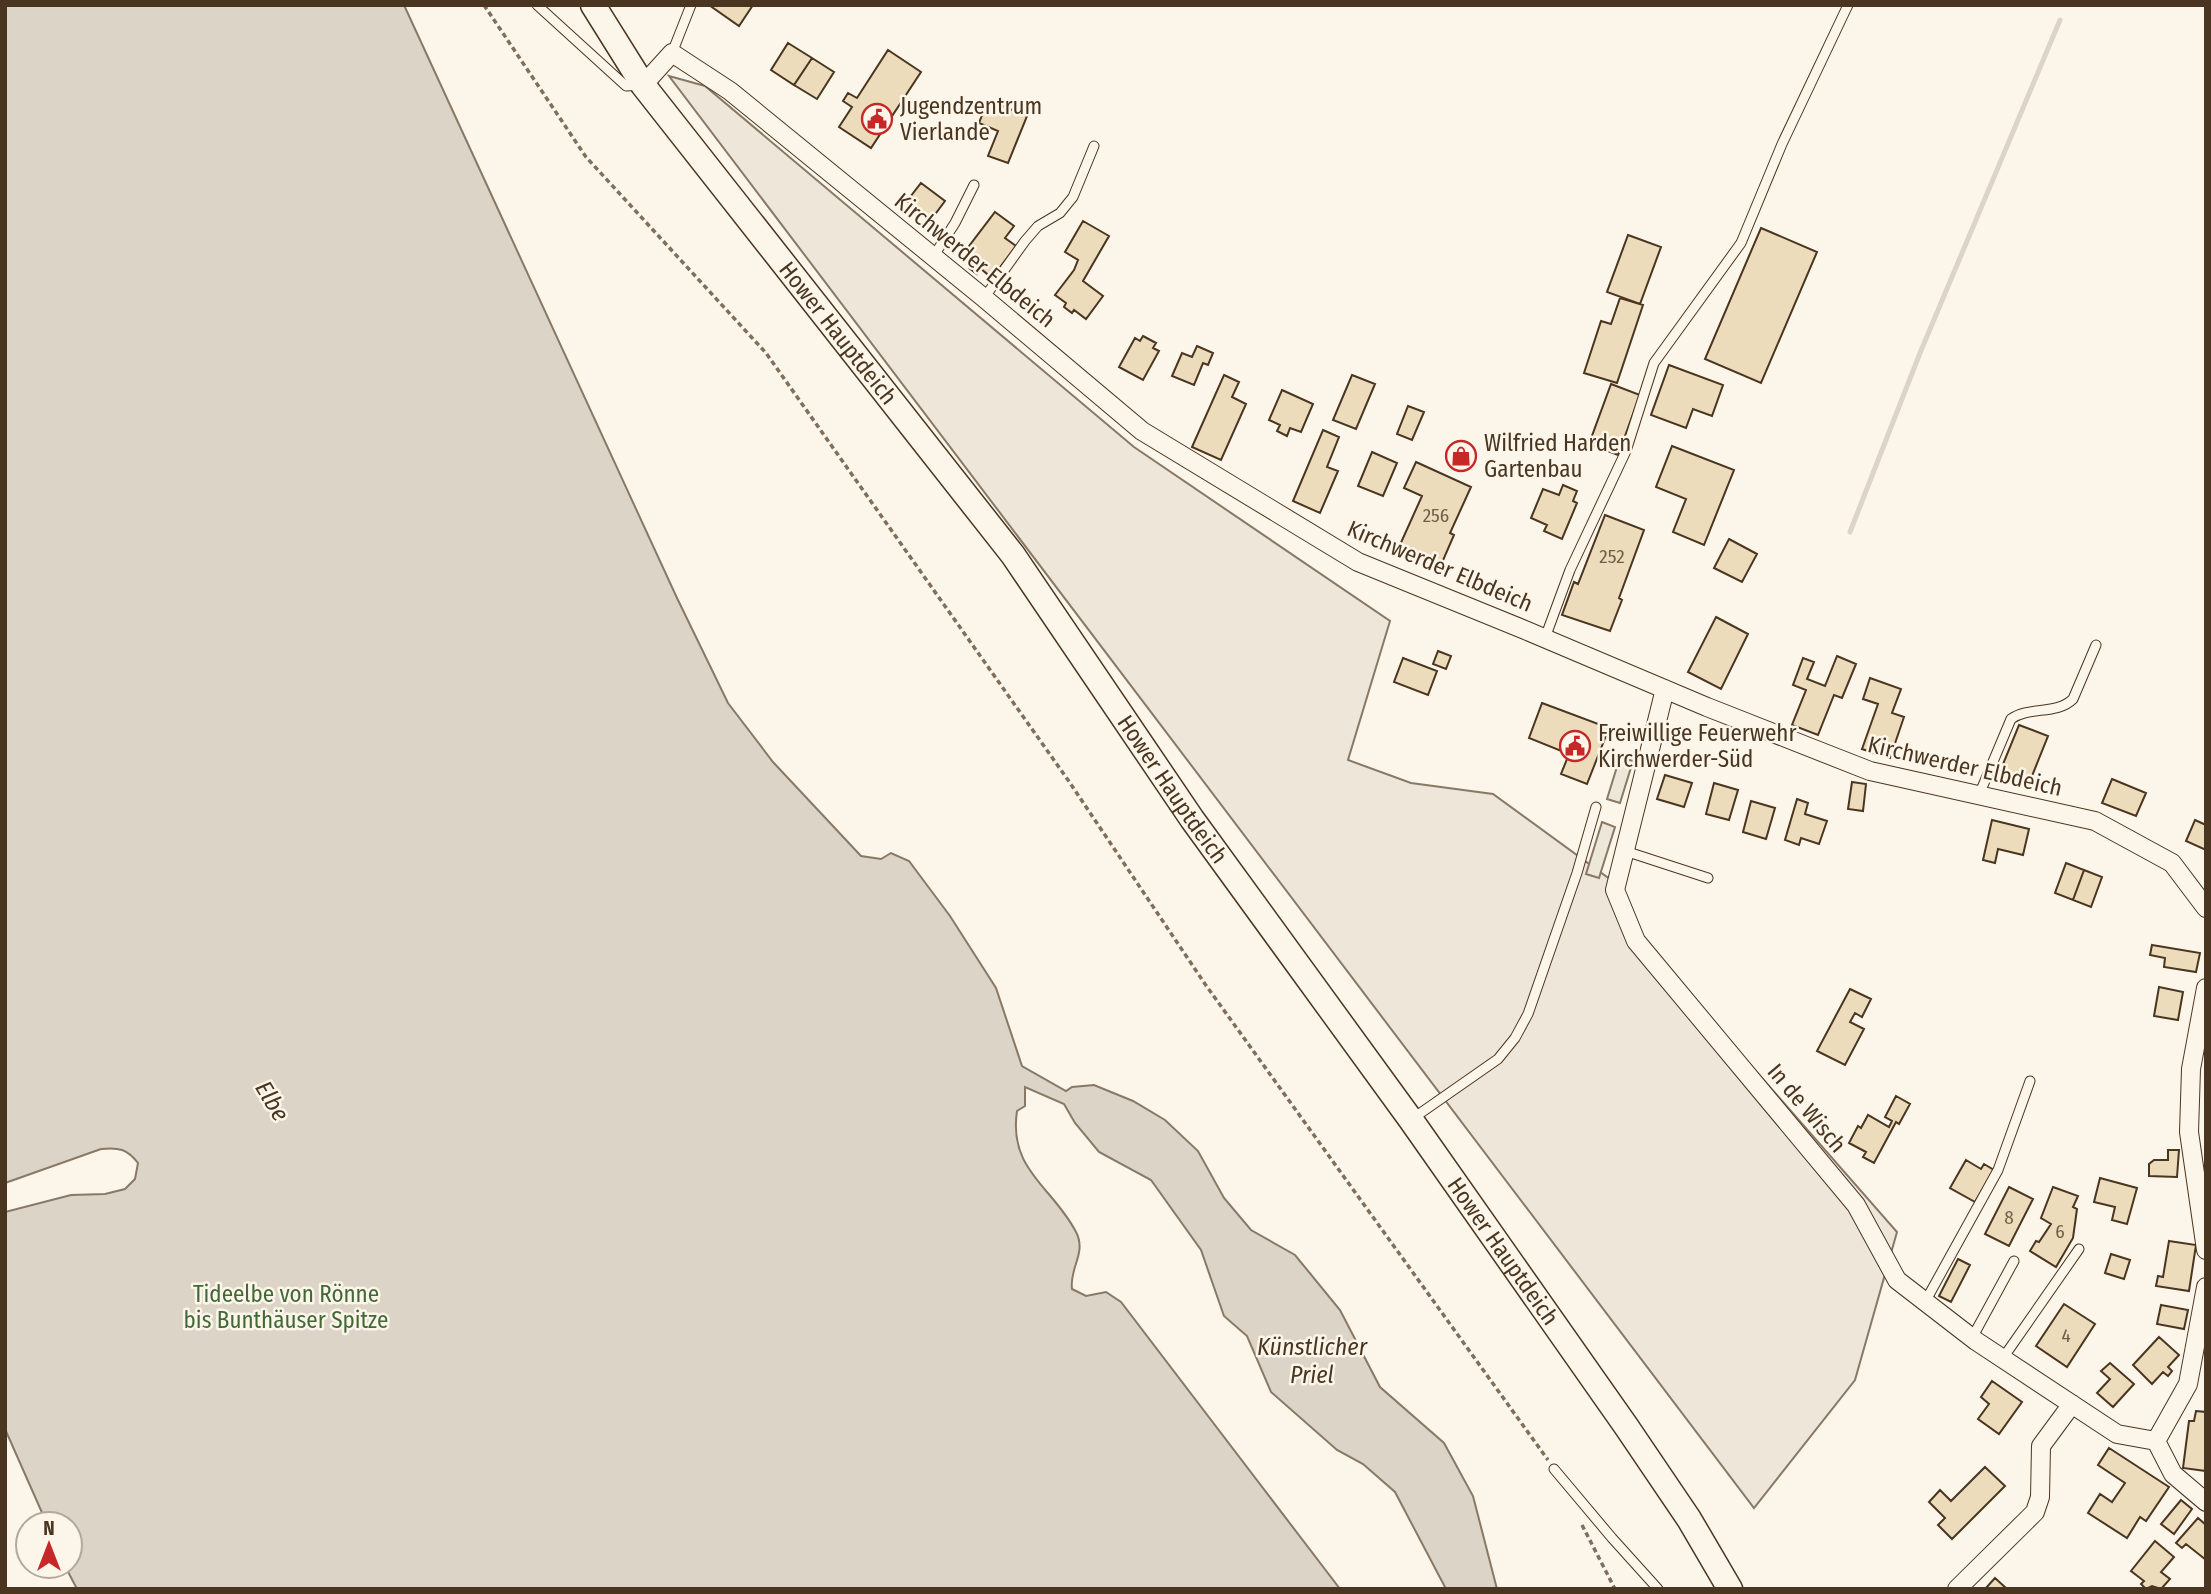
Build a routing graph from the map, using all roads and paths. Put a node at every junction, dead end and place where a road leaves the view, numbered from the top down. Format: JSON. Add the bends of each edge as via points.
{"nodes":[{"id":1,"x":484,"y":5,"type":"edge"},
{"id":2,"x":537,"y":5,"type":"edge"},
{"id":3,"x":593,"y":5,"type":"edge"},
{"id":4,"x":691,"y":5,"type":"edge"},
{"id":5,"x":1849,"y":5,"type":"edge"},
{"id":6,"x":672,"y":52,"type":"junction"},
{"id":7,"x":643,"y":85,"type":"junction"},
{"id":8,"x":1094,"y":146,"type":"dead end"},
{"id":9,"x":974,"y":185,"type":"dead end"},
{"id":10,"x":933,"y":257,"type":"junction"},
{"id":11,"x":984,"y":298,"type":"junction"},
{"id":12,"x":1545,"y":638,"type":"junction"},
{"id":13,"x":2096,"y":645,"type":"dead end"},
{"id":14,"x":1665,"y":689,"type":"junction"},
{"id":15,"x":1979,"y":796,"type":"junction"},
{"id":16,"x":1595,"y":807,"type":"dead end"},
{"id":17,"x":1625,"y":851,"type":"junction"},
{"id":18,"x":1708,"y":878,"type":"dead end"},
{"id":19,"x":2206,"y":908,"type":"edge"},
{"id":20,"x":2206,"y":988,"type":"edge"},
{"id":21,"x":2030,"y":1081,"type":"dead end"},
{"id":22,"x":1410,"y":1121,"type":"junction"},
{"id":23,"x":2079,"y":1249,"type":"dead end"},
{"id":24,"x":2206,"y":1250,"type":"edge"},
{"id":25,"x":2014,"y":1261,"type":"dead end"},
{"id":26,"x":2206,"y":1287,"type":"edge"},
{"id":27,"x":1925,"y":1302,"type":"junction"},
{"id":28,"x":1972,"y":1338,"type":"junction"},
{"id":29,"x":2003,"y":1358,"type":"junction"},
{"id":30,"x":2199,"y":1359,"type":"edge"},
{"id":31,"x":2072,"y":1404,"type":"junction"},
{"id":32,"x":2156,"y":1440,"type":"junction"},
{"id":33,"x":1554,"y":1469,"type":"joint"},
{"id":34,"x":2206,"y":1502,"type":"edge"},
{"id":35,"x":1581,"y":1524,"type":"dead end"},
{"id":36,"x":1615,"y":1589,"type":"edge"},
{"id":37,"x":1658,"y":1589,"type":"edge"},
{"id":38,"x":1730,"y":1589,"type":"edge"},
{"id":39,"x":1957,"y":1589,"type":"edge"}],
"edges":[{"from":1,"to":33,"type":"path","via":[[586,156],[766,353],[1068,780],[1205,984]]},
{"from":2,"to":7,"type":"lane","via":[[626,86]]},
{"from":3,"to":7,"type":"street","name":"Hower Hauptdeich"},
{"from":4,"to":6,"type":"lane"},
{"from":5,"to":12,"type":"lane","via":[[1782,144],[1741,243],[1654,363],[1626,451],[1570,570]]},
{"from":6,"to":7,"type":"street"},
{"from":6,"to":10,"type":"street","name":"Kirchwerder Elbdeich","via":[[730,91]]},
{"from":7,"to":22,"type":"street","name":"Hower Hauptdeich","via":[[1013,555],[1192,819]]},
{"from":8,"to":11,"type":"lane","via":[[1073,197],[1060,213],[1031,233]]},
{"from":9,"to":10,"type":"lane"},
{"from":10,"to":11,"type":"street","name":"Kirchwerder Elbdeich"},
{"from":11,"to":12,"type":"street","name":"Kirchwerder Elbdeich","via":[[1142,431],[1358,562]]},
{"from":12,"to":14,"type":"street","name":"Kirchwerder Elbdeich"},
{"from":13,"to":15,"type":"lane","via":[[2066,706],[2020,712],[2011,719]]},
{"from":14,"to":15,"type":"street","name":"Kirchwerder Elbdeich","via":[[1870,771]]},
{"from":14,"to":17,"type":"street","name":"In de Wisch"},
{"from":15,"to":19,"type":"street","name":"Kirchwerder Elbdeich","via":[[2095,821],[2172,863]]},
{"from":16,"to":22,"type":"lane","via":[[1577,873],[1516,1038],[1498,1059]]},
{"from":17,"to":18,"type":"lane"},
{"from":17,"to":27,"type":"street","name":"In de Wisch","via":[[1615,890],[1636,941],[1856,1205],[1897,1280]]},
{"from":20,"to":24,"type":"street","via":[[2191,1069],[2189,1132]]},
{"from":21,"to":27,"type":"lane","via":[[1998,1170]]},
{"from":22,"to":38,"type":"street","name":"Hower Hauptdeich","via":[[1626,1426]]},
{"from":23,"to":29,"type":"lane"},
{"from":25,"to":28,"type":"lane"},
{"from":26,"to":30,"type":"street"},
{"from":27,"to":28,"type":"street","name":"In de Wisch"},
{"from":28,"to":29,"type":"street","name":"In de Wisch"},
{"from":29,"to":31,"type":"street","name":"In de Wisch"},
{"from":30,"to":32,"type":"street"},
{"from":31,"to":32,"type":"street","name":"In de Wisch","via":[[2117,1434]]},
{"from":31,"to":39,"type":"street","via":[[2040,1446],[2040,1497],[2035,1512]]},
{"from":32,"to":34,"type":"street","via":[[2173,1474]]},
{"from":33,"to":37,"type":"lane"},
{"from":35,"to":36,"type":"path"}]}
